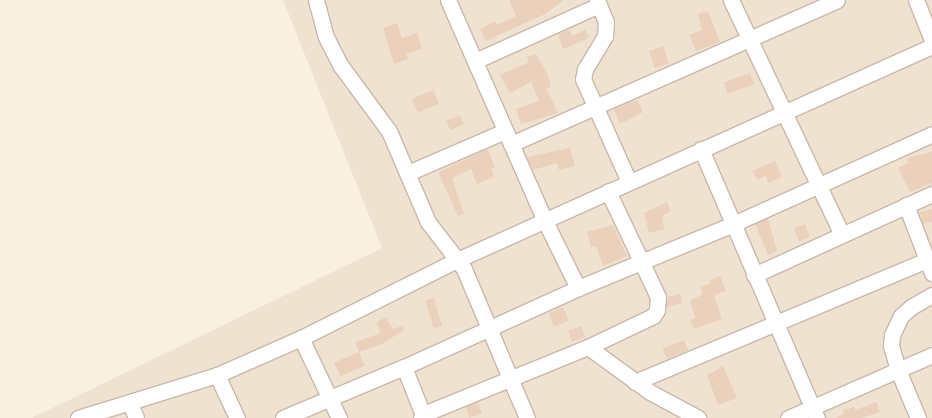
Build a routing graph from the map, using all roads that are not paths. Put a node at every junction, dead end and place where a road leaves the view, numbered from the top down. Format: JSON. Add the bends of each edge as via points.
{"nodes":[{"id":1,"x":316,"y":0,"type":"edge"},
{"id":2,"x":448,"y":0,"type":"edge"},
{"id":3,"x":731,"y":0,"type":"edge"},
{"id":4,"x":837,"y":0,"type":"edge"},
{"id":5,"x":916,"y":0,"type":"edge"},
{"id":6,"x":598,"y":3,"type":"edge"},
{"id":7,"x":748,"y":38,"type":"junction"},
{"id":8,"x":932,"y":40,"type":"edge"},
{"id":9,"x":932,"y":46,"type":"edge"},
{"id":10,"x":475,"y":62,"type":"junction"},
{"id":11,"x":594,"y":107,"type":"junction"},
{"id":12,"x":784,"y":113,"type":"junction"},
{"id":13,"x":932,"y":134,"type":"edge"},
{"id":14,"x":508,"y":137,"type":"junction"},
{"id":15,"x":701,"y":149,"type":"junction"},
{"id":16,"x":408,"y":173,"type":"junction"},
{"id":17,"x":629,"y":182,"type":"junction"},
{"id":18,"x":818,"y":185,"type":"junction"},
{"id":19,"x":608,"y":191,"type":"junction"},
{"id":20,"x":932,"y":194,"type":"edge"},
{"id":21,"x":906,"y":206,"type":"junction"},
{"id":22,"x":544,"y":221,"type":"junction"},
{"id":23,"x":733,"y":224,"type":"junction"},
{"id":24,"x":841,"y":233,"type":"junction"},
{"id":25,"x":925,"y":239,"type":"edge"},
{"id":26,"x":457,"y":260,"type":"junction"},
{"id":27,"x":641,"y":262,"type":"junction"},
{"id":28,"x":929,"y":267,"type":"edge"},
{"id":29,"x":754,"y":275,"type":"junction"},
{"id":30,"x":578,"y":288,"type":"junction"},
{"id":31,"x":932,"y":295,"type":"edge"},
{"id":32,"x":775,"y":324,"type":"junction"},
{"id":33,"x":490,"y":328,"type":"junction"},
{"id":34,"x":301,"y":338,"type":"junction"},
{"id":35,"x":588,"y":347,"type":"junction"},
{"id":36,"x":932,"y":355,"type":"edge"},
{"id":37,"x":404,"y":367,"type":"junction"},
{"id":38,"x":898,"y":370,"type":"junction"},
{"id":39,"x":217,"y":375,"type":"junction"},
{"id":40,"x":512,"y":379,"type":"junction"},
{"id":41,"x":635,"y":382,"type":"junction"},
{"id":42,"x":329,"y":398,"type":"junction"},
{"id":43,"x":130,"y":403,"type":"junction"},
{"id":44,"x":815,"y":412,"type":"edge"},
{"id":45,"x":422,"y":416,"type":"edge"},
{"id":46,"x":78,"y":418,"type":"edge"},
{"id":47,"x":136,"y":418,"type":"edge"},
{"id":48,"x":237,"y":418,"type":"edge"},
{"id":49,"x":283,"y":418,"type":"edge"},
{"id":50,"x":339,"y":418,"type":"edge"},
{"id":51,"x":527,"y":418,"type":"edge"},
{"id":52,"x":698,"y":418,"type":"edge"},
{"id":53,"x":788,"y":418,"type":"edge"},
{"id":54,"x":918,"y":418,"type":"edge"}],
"edges":[{"from":1,"to":16,"type":"street","via":[[326,37],[341,66],[382,119]]},
{"from":2,"to":10,"type":"street"},
{"from":3,"to":7,"type":"street"},
{"from":4,"to":7,"type":"street"},
{"from":5,"to":8,"type":"street"},
{"from":6,"to":10,"type":"street"},
{"from":6,"to":11,"type":"street","via":[[606,22],[605,36],[585,69],[583,79]]},
{"from":7,"to":11,"type":"street"},
{"from":7,"to":12,"type":"street"},
{"from":9,"to":12,"type":"street"},
{"from":10,"to":14,"type":"street"},
{"from":11,"to":14,"type":"street"},
{"from":11,"to":17,"type":"street"},
{"from":12,"to":15,"type":"street"},
{"from":12,"to":18,"type":"street"},
{"from":13,"to":18,"type":"street"},
{"from":14,"to":16,"type":"street"},
{"from":14,"to":22,"type":"street"},
{"from":15,"to":17,"type":"street"},
{"from":15,"to":23,"type":"street"},
{"from":16,"to":26,"type":"street","via":[[428,222]]},
{"from":17,"to":19,"type":"street"},
{"from":18,"to":23,"type":"street"},
{"from":18,"to":24,"type":"street"},
{"from":19,"to":22,"type":"street"},
{"from":19,"to":27,"type":"street"},
{"from":20,"to":21,"type":"street"},
{"from":21,"to":24,"type":"street"},
{"from":21,"to":25,"type":"street"},
{"from":22,"to":26,"type":"street"},
{"from":22,"to":30,"type":"street"},
{"from":23,"to":27,"type":"street"},
{"from":23,"to":29,"type":"street"},
{"from":24,"to":29,"type":"street"},
{"from":25,"to":28,"type":"street"},
{"from":26,"to":33,"type":"street"},
{"from":26,"to":34,"type":"street"},
{"from":27,"to":30,"type":"street"},
{"from":27,"to":35,"type":"street","via":[[658,298],[657,310],[647,320]]},
{"from":28,"to":32,"type":"street"},
{"from":29,"to":32,"type":"street"},
{"from":30,"to":33,"type":"street"},
{"from":31,"to":38,"type":"street","via":[[911,307],[896,325],[891,345]]},
{"from":32,"to":41,"type":"street"},
{"from":32,"to":44,"type":"street"},
{"from":33,"to":37,"type":"street"},
{"from":33,"to":40,"type":"street"},
{"from":34,"to":39,"type":"street"},
{"from":34,"to":42,"type":"street"},
{"from":35,"to":40,"type":"street"},
{"from":35,"to":41,"type":"street"},
{"from":36,"to":38,"type":"street"},
{"from":37,"to":42,"type":"street"},
{"from":37,"to":45,"type":"street"},
{"from":38,"to":44,"type":"street"},
{"from":38,"to":54,"type":"street"},
{"from":39,"to":43,"type":"street"},
{"from":39,"to":48,"type":"street"},
{"from":40,"to":45,"type":"street"},
{"from":40,"to":51,"type":"street"},
{"from":41,"to":52,"type":"street"},
{"from":42,"to":49,"type":"street"},
{"from":42,"to":50,"type":"street"},
{"from":43,"to":46,"type":"street"},
{"from":43,"to":47,"type":"street"},
{"from":44,"to":53,"type":"street"}]}
